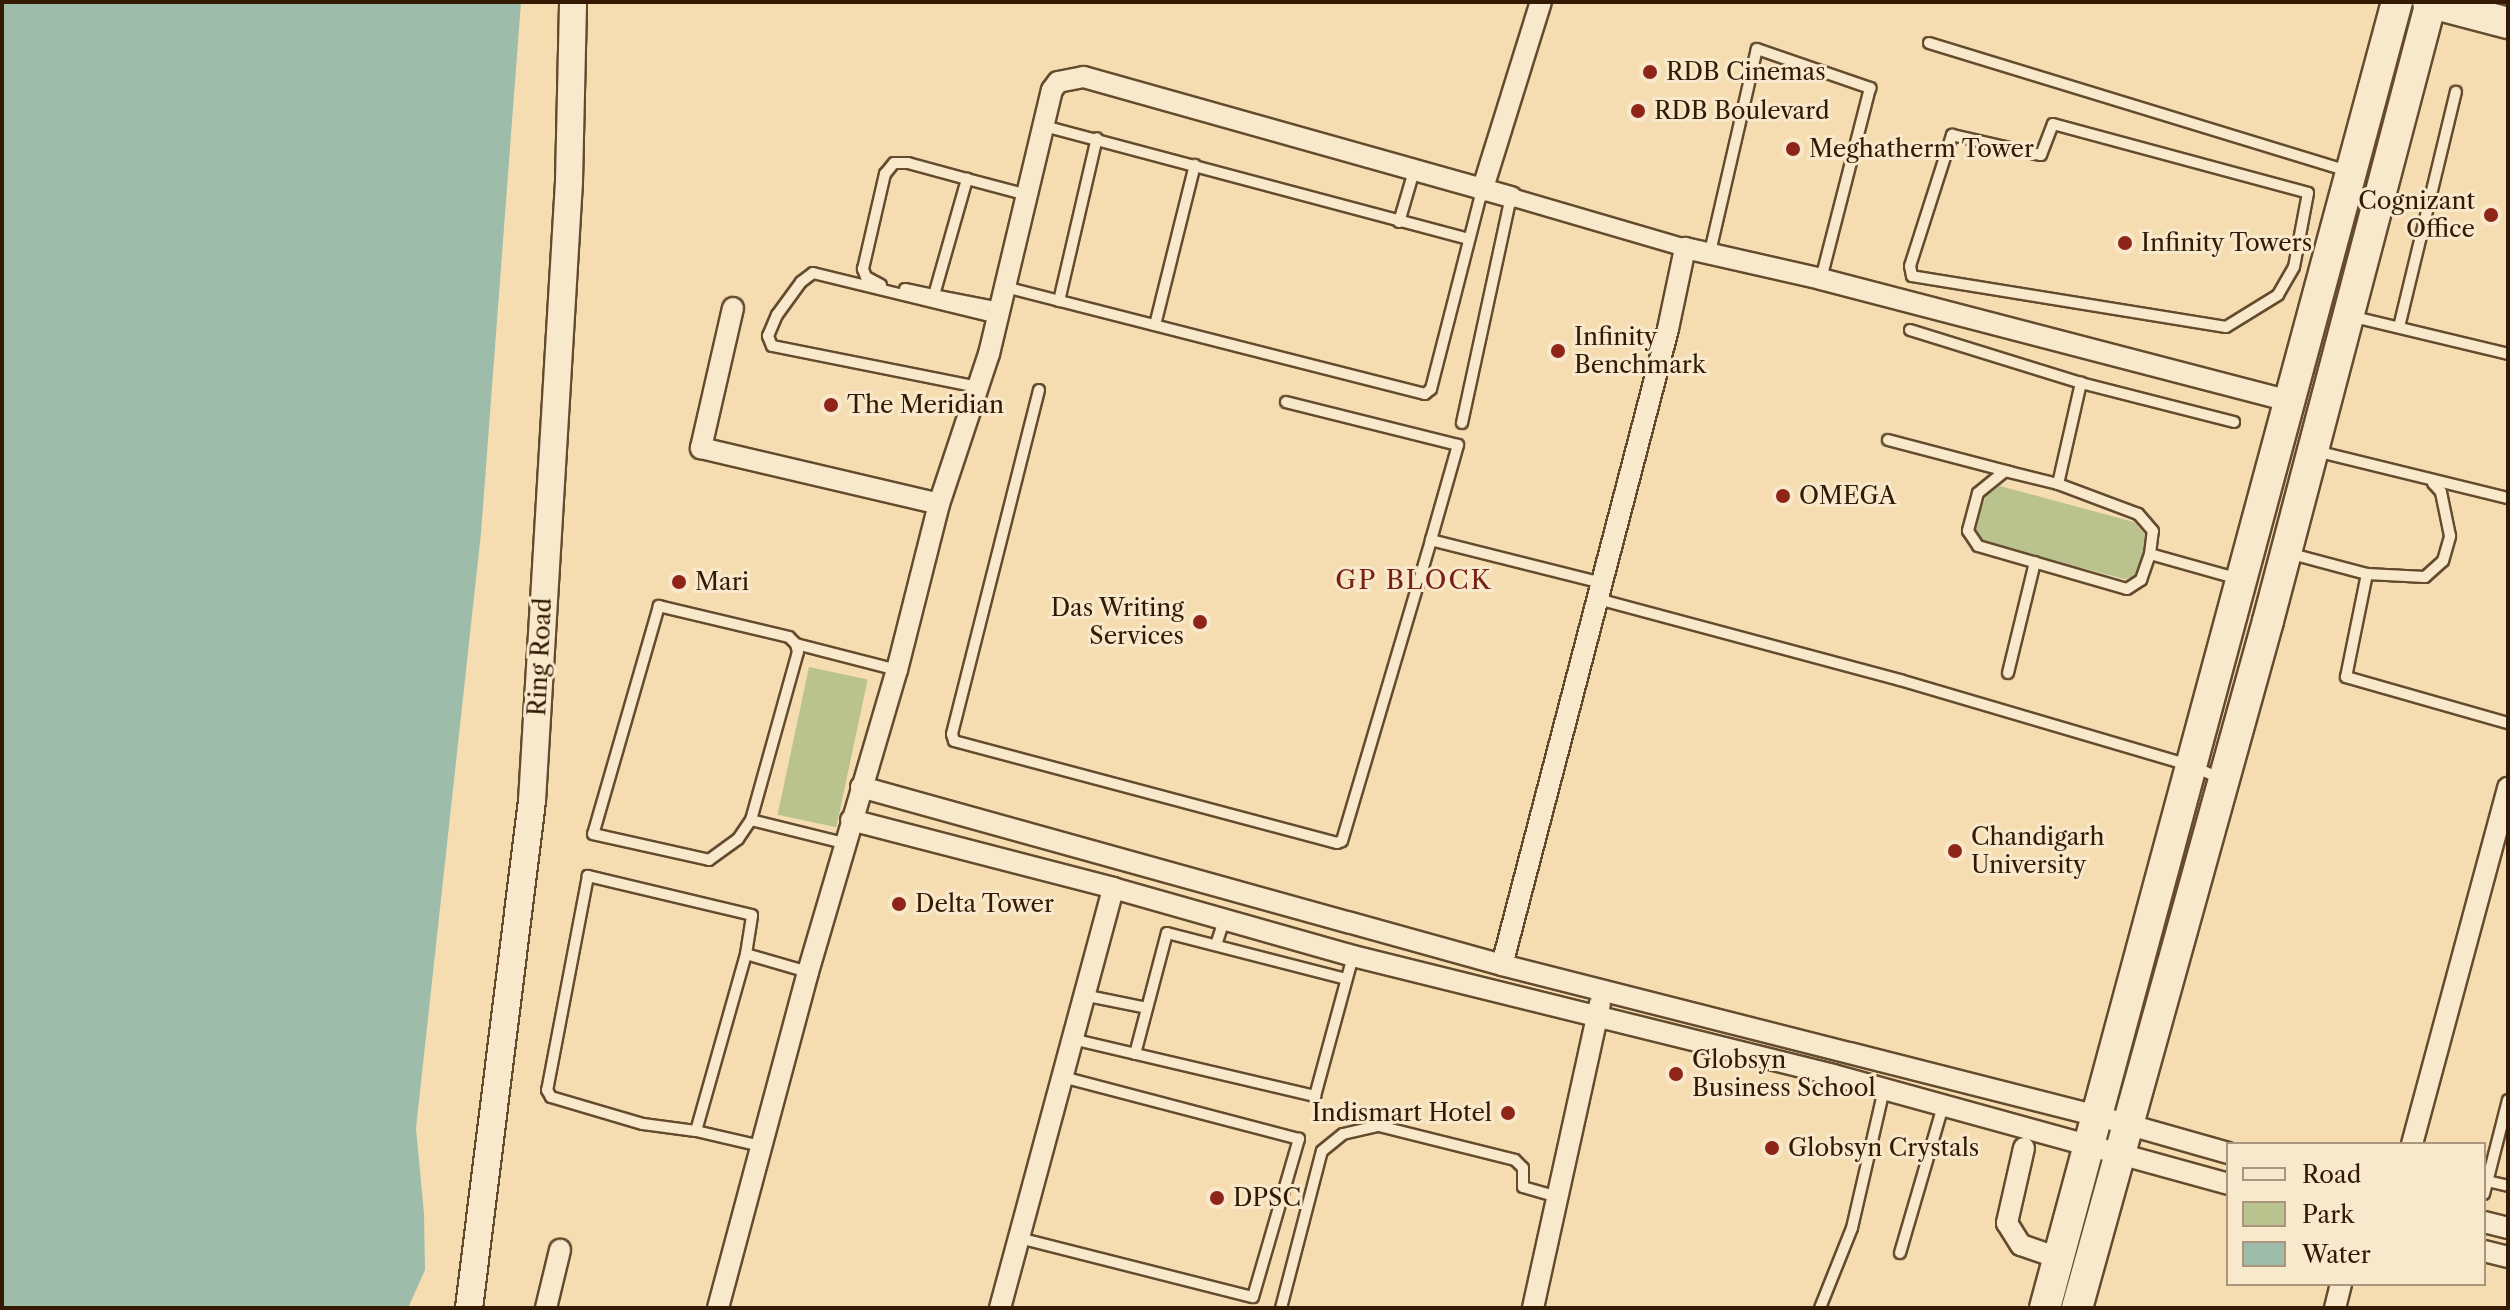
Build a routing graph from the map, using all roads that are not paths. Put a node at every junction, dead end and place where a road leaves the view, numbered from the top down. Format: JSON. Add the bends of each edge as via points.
{"nodes":[{"id":1,"x":573,"y":2,"type":"edge"},
{"id":2,"x":1541,"y":2,"type":"edge"},
{"id":3,"x":2397,"y":2,"type":"edge"},
{"id":4,"x":2430,"y":2,"type":"edge"},
{"id":5,"x":2508,"y":23,"type":"edge"},
{"id":6,"x":1929,"y":43,"type":"dead end"},
{"id":7,"x":2456,"y":92,"type":"dead end"},
{"id":8,"x":1044,"y":126,"type":"junction"},
{"id":9,"x":1097,"y":138,"type":"junction"},
{"id":10,"x":1195,"y":165,"type":"junction"},
{"id":11,"x":1414,"y":171,"type":"junction"},
{"id":12,"x":2352,"y":173,"type":"junction"},
{"id":13,"x":967,"y":179,"type":"junction"},
{"id":14,"x":1482,"y":191,"type":"junction"},
{"id":15,"x":1027,"y":195,"type":"junction"},
{"id":16,"x":1511,"y":197,"type":"junction"},
{"id":17,"x":1399,"y":222,"type":"junction"},
{"id":18,"x":1469,"y":239,"type":"junction"},
{"id":19,"x":2301,"y":241,"type":"junction"},
{"id":20,"x":1685,"y":248,"type":"junction"},
{"id":21,"x":2332,"y":248,"type":"junction"},
{"id":22,"x":1710,"y":252,"type":"junction"},
{"id":23,"x":1821,"y":279,"type":"junction"},
{"id":24,"x":1005,"y":287,"type":"junction"},
{"id":25,"x":934,"y":295,"type":"junction"},
{"id":26,"x":1059,"y":301,"type":"junction"},
{"id":27,"x":733,"y":308,"type":"dead end"},
{"id":28,"x":998,"y":313,"type":"junction"},
{"id":29,"x":2349,"y":315,"type":"junction"},
{"id":30,"x":1155,"y":325,"type":"junction"},
{"id":31,"x":2399,"y":327,"type":"junction"},
{"id":32,"x":1910,"y":330,"type":"dead end"},
{"id":33,"x":2508,"y":354,"type":"edge"},
{"id":34,"x":2081,"y":383,"type":"junction"},
{"id":35,"x":978,"y":387,"type":"junction"},
{"id":36,"x":1039,"y":390,"type":"dead end"},
{"id":37,"x":1286,"y":402,"type":"dead end"},
{"id":38,"x":2289,"y":410,"type":"junction"},
{"id":39,"x":2234,"y":422,"type":"dead end"},
{"id":40,"x":1462,"y":423,"type":"dead end"},
{"id":41,"x":2316,"y":439,"type":"junction"},
{"id":42,"x":1888,"y":440,"type":"dead end"},
{"id":43,"x":2012,"y":473,"type":"junction"},
{"id":44,"x":2433,"y":483,"type":"junction"},
{"id":45,"x":2058,"y":484,"type":"junction"},
{"id":46,"x":2508,"y":498,"type":"edge"},
{"id":47,"x":939,"y":504,"type":"junction"},
{"id":48,"x":1431,"y":540,"type":"junction"},
{"id":49,"x":2286,"y":553,"type":"junction"},
{"id":50,"x":2150,"y":554,"type":"junction"},
{"id":51,"x":2035,"y":562,"type":"junction"},
{"id":52,"x":2367,"y":574,"type":"junction"},
{"id":53,"x":2244,"y":580,"type":"junction"},
{"id":54,"x":1600,"y":591,"type":"junction"},
{"id":55,"x":796,"y":644,"type":"junction"},
{"id":56,"x":897,"y":670,"type":"junction"},
{"id":57,"x":2008,"y":673,"type":"dead end"},
{"id":58,"x":2508,"y":723,"type":"edge"},
{"id":59,"x":2193,"y":766,"type":"junction"},
{"id":60,"x":2224,"y":781,"type":"junction"},
{"id":61,"x":861,"y":787,"type":"junction"},
{"id":62,"x":2508,"y":788,"type":"edge"},
{"id":63,"x":751,"y":820,"type":"junction"},
{"id":64,"x":851,"y":820,"type":"junction"},
{"id":65,"x":844,"y":843,"type":"junction"},
{"id":66,"x":1113,"y":888,"type":"junction"},
{"id":67,"x":1224,"y":920,"type":"junction"},
{"id":68,"x":1216,"y":945,"type":"junction"},
{"id":69,"x":746,"y":954,"type":"junction"},
{"id":70,"x":1353,"y":956,"type":"junction"},
{"id":71,"x":1502,"y":965,"type":"junction"},
{"id":72,"x":808,"y":972,"type":"junction"},
{"id":73,"x":1346,"y":979,"type":"junction"},
{"id":74,"x":1603,"y":991,"type":"junction"},
{"id":75,"x":1083,"y":995,"type":"junction"},
{"id":76,"x":1147,"y":1008,"type":"junction"},
{"id":77,"x":1597,"y":1014,"type":"junction"},
{"id":78,"x":1072,"y":1039,"type":"junction"},
{"id":79,"x":1135,"y":1054,"type":"junction"},
{"id":80,"x":1062,"y":1077,"type":"junction"},
{"id":81,"x":1884,"y":1089,"type":"junction"},
{"id":82,"x":2508,"y":1100,"type":"edge"},
{"id":83,"x":1943,"y":1106,"type":"junction"},
{"id":84,"x":2098,"y":1116,"type":"junction"},
{"id":85,"x":2130,"y":1127,"type":"junction"},
{"id":86,"x":696,"y":1131,"type":"junction"},
{"id":87,"x":2413,"y":1142,"type":"edge"},
{"id":88,"x":761,"y":1146,"type":"junction"},
{"id":89,"x":2088,"y":1147,"type":"junction"},
{"id":90,"x":2024,"y":1148,"type":"dead end"},
{"id":91,"x":2226,"y":1152,"type":"edge"},
{"id":92,"x":2121,"y":1157,"type":"junction"},
{"id":93,"x":2487,"y":1181,"type":"junction"},
{"id":94,"x":2226,"y":1183,"type":"edge"},
{"id":95,"x":2486,"y":1185,"type":"edge"},
{"id":96,"x":2508,"y":1186,"type":"edge"},
{"id":97,"x":1557,"y":1197,"type":"junction"},
{"id":98,"x":2486,"y":1222,"type":"edge"},
{"id":99,"x":2508,"y":1228,"type":"edge"},
{"id":100,"x":1019,"y":1238,"type":"junction"},
{"id":101,"x":560,"y":1250,"type":"dead end"},
{"id":102,"x":2486,"y":1252,"type":"edge"},
{"id":103,"x":1900,"y":1253,"type":"dead end"},
{"id":104,"x":2508,"y":1257,"type":"edge"},
{"id":105,"x":2058,"y":1258,"type":"junction"},
{"id":106,"x":2340,"y":1286,"type":"edge"},
{"id":107,"x":469,"y":1308,"type":"edge"},
{"id":108,"x":546,"y":1308,"type":"edge"},
{"id":109,"x":718,"y":1308,"type":"edge"},
{"id":110,"x":1000,"y":1308,"type":"edge"},
{"id":111,"x":1281,"y":1308,"type":"edge"},
{"id":112,"x":1533,"y":1308,"type":"edge"},
{"id":113,"x":1820,"y":1308,"type":"edge"},
{"id":114,"x":2045,"y":1308,"type":"edge"},
{"id":115,"x":2077,"y":1308,"type":"edge"},
{"id":116,"x":2335,"y":1308,"type":"edge"}],
"edges":[{"from":1,"to":107,"type":"street","name":"Ring Road","via":[[569,181],[532,801]]},
{"from":2,"to":14,"type":"street"},
{"from":3,"to":12,"type":"main road"},
{"from":4,"to":5,"type":"main road"},
{"from":4,"to":29,"type":"main road"},
{"from":6,"to":12,"type":"lane"},
{"from":7,"to":31,"type":"lane"},
{"from":8,"to":9,"type":"lane"},
{"from":8,"to":11,"type":"street","via":[[1058,82],[1084,77]]},
{"from":8,"to":15,"type":"street"},
{"from":9,"to":10,"type":"lane"},
{"from":9,"to":26,"type":"lane"},
{"from":10,"to":17,"type":"lane"},
{"from":10,"to":30,"type":"lane"},
{"from":11,"to":14,"type":"street"},
{"from":11,"to":17,"type":"lane"},
{"from":12,"to":21,"type":"main road"},
{"from":13,"to":15,"type":"lane"},
{"from":13,"to":25,"type":"lane"},
{"from":13,"to":25,"type":"lane","via":[[894,163],[881,187],[863,269],[866,277]]},
{"from":14,"to":16,"type":"street"},
{"from":14,"to":18,"type":"lane"},
{"from":15,"to":24,"type":"street"},
{"from":16,"to":20,"type":"street"},
{"from":16,"to":40,"type":"lane"},
{"from":17,"to":18,"type":"lane"},
{"from":18,"to":30,"type":"lane","via":[[1431,389],[1425,394]]},
{"from":19,"to":19,"type":"lane","via":[[2310,197],[2302,190],[2053,124],[2041,155],[1952,135],[1909,271],[1912,276],[2226,327],[2278,295]]},
{"from":19,"to":21,"type":"lane"},
{"from":20,"to":22,"type":"street"},
{"from":20,"to":54,"type":"street"},
{"from":21,"to":38,"type":"main road"},
{"from":22,"to":23,"type":"street"},
{"from":22,"to":23,"type":"lane","via":[[1757,49],[1870,88]]},
{"from":23,"to":38,"type":"street"},
{"from":24,"to":26,"type":"lane"},
{"from":24,"to":28,"type":"street"},
{"from":25,"to":28,"type":"lane"},
{"from":26,"to":30,"type":"lane"},
{"from":27,"to":47,"type":"street","via":[[701,448]]},
{"from":28,"to":35,"type":"street"},
{"from":28,"to":35,"type":"lane","via":[[813,273],[785,304],[768,336],[772,346]]},
{"from":29,"to":31,"type":"lane"},
{"from":29,"to":41,"type":"main road"},
{"from":31,"to":33,"type":"lane"},
{"from":32,"to":34,"type":"lane"},
{"from":34,"to":39,"type":"lane"},
{"from":34,"to":45,"type":"lane"},
{"from":35,"to":47,"type":"street"},
{"from":36,"to":48,"type":"lane","via":[[954,741],[1342,841]]},
{"from":37,"to":48,"type":"lane","via":[[1458,445]]},
{"from":38,"to":41,"type":"main road"},
{"from":38,"to":53,"type":"main road"},
{"from":41,"to":44,"type":"lane"},
{"from":41,"to":49,"type":"main road"},
{"from":42,"to":43,"type":"lane"},
{"from":43,"to":45,"type":"lane"},
{"from":43,"to":51,"type":"lane","via":[[2005,471],[1978,493],[1968,531],[1978,546]]},
{"from":44,"to":46,"type":"lane"},
{"from":44,"to":52,"type":"lane","via":[[2441,492],[2450,536],[2443,561],[2425,577]]},
{"from":45,"to":50,"type":"lane","via":[[2138,514],[2153,531]]},
{"from":47,"to":56,"type":"street"},
{"from":48,"to":54,"type":"lane"},
{"from":49,"to":52,"type":"lane"},
{"from":49,"to":60,"type":"main road"},
{"from":50,"to":51,"type":"lane","via":[[2141,580],[2127,589]]},
{"from":50,"to":53,"type":"lane"},
{"from":51,"to":57,"type":"lane"},
{"from":52,"to":58,"type":"lane","via":[[2346,677]]},
{"from":53,"to":59,"type":"main road"},
{"from":54,"to":59,"type":"lane"},
{"from":54,"to":71,"type":"street"},
{"from":55,"to":56,"type":"lane"},
{"from":55,"to":63,"type":"lane"},
{"from":55,"to":63,"type":"lane","via":[[789,637],[659,606],[593,834],[709,860],[738,839]]},
{"from":56,"to":61,"type":"street"},
{"from":59,"to":60,"type":"lane"},
{"from":59,"to":84,"type":"main road"},
{"from":60,"to":85,"type":"main road"},
{"from":61,"to":64,"type":"street"},
{"from":61,"to":71,"type":"street"},
{"from":62,"to":87,"type":"street"},
{"from":63,"to":65,"type":"lane"},
{"from":64,"to":65,"type":"street"},
{"from":64,"to":66,"type":"street"},
{"from":65,"to":72,"type":"street"},
{"from":66,"to":67,"type":"street"},
{"from":66,"to":75,"type":"street"},
{"from":67,"to":68,"type":"lane"},
{"from":67,"to":70,"type":"street"},
{"from":68,"to":73,"type":"lane"},
{"from":68,"to":76,"type":"lane","via":[[1167,933]]},
{"from":69,"to":72,"type":"lane"},
{"from":69,"to":86,"type":"lane"},
{"from":69,"to":86,"type":"lane","via":[[752,915],[588,876],[548,1095],[643,1124]]},
{"from":70,"to":73,"type":"lane"},
{"from":70,"to":77,"type":"street"},
{"from":71,"to":74,"type":"street"},
{"from":72,"to":88,"type":"street"},
{"from":73,"to":79,"type":"lane","via":[[1315,1096]]},
{"from":74,"to":77,"type":"street"},
{"from":74,"to":84,"type":"street"},
{"from":75,"to":76,"type":"lane"},
{"from":75,"to":78,"type":"street"},
{"from":76,"to":79,"type":"lane"},
{"from":77,"to":81,"type":"street"},
{"from":77,"to":97,"type":"street"},
{"from":78,"to":79,"type":"lane"},
{"from":78,"to":80,"type":"street"},
{"from":80,"to":100,"type":"street"},
{"from":80,"to":100,"type":"lane","via":[[1299,1139],[1253,1297]]},
{"from":81,"to":83,"type":"street"},
{"from":81,"to":113,"type":"lane","via":[[1852,1228]]},
{"from":82,"to":93,"type":"lane"},
{"from":83,"to":89,"type":"street"},
{"from":83,"to":103,"type":"lane"},
{"from":84,"to":85,"type":"street"},
{"from":84,"to":89,"type":"main road"},
{"from":85,"to":91,"type":"street"},
{"from":85,"to":92,"type":"main road"},
{"from":86,"to":88,"type":"lane"},
{"from":88,"to":109,"type":"street"},
{"from":89,"to":92,"type":"street"},
{"from":89,"to":105,"type":"main road"},
{"from":90,"to":105,"type":"street","via":[[2007,1223],[2021,1245]]},
{"from":92,"to":94,"type":"street"},
{"from":92,"to":115,"type":"main road"},
{"from":93,"to":95,"type":"lane"},
{"from":93,"to":96,"type":"lane"},
{"from":97,"to":111,"type":"lane","via":[[1523,1187],[1523,1168],[1515,1160],[1379,1126],[1343,1134],[1322,1151]]},
{"from":97,"to":112,"type":"street"},
{"from":98,"to":99,"type":"street"},
{"from":100,"to":110,"type":"street"},
{"from":101,"to":108,"type":"street"},
{"from":102,"to":104,"type":"street"},
{"from":105,"to":114,"type":"main road"},
{"from":106,"to":116,"type":"street"}]}
